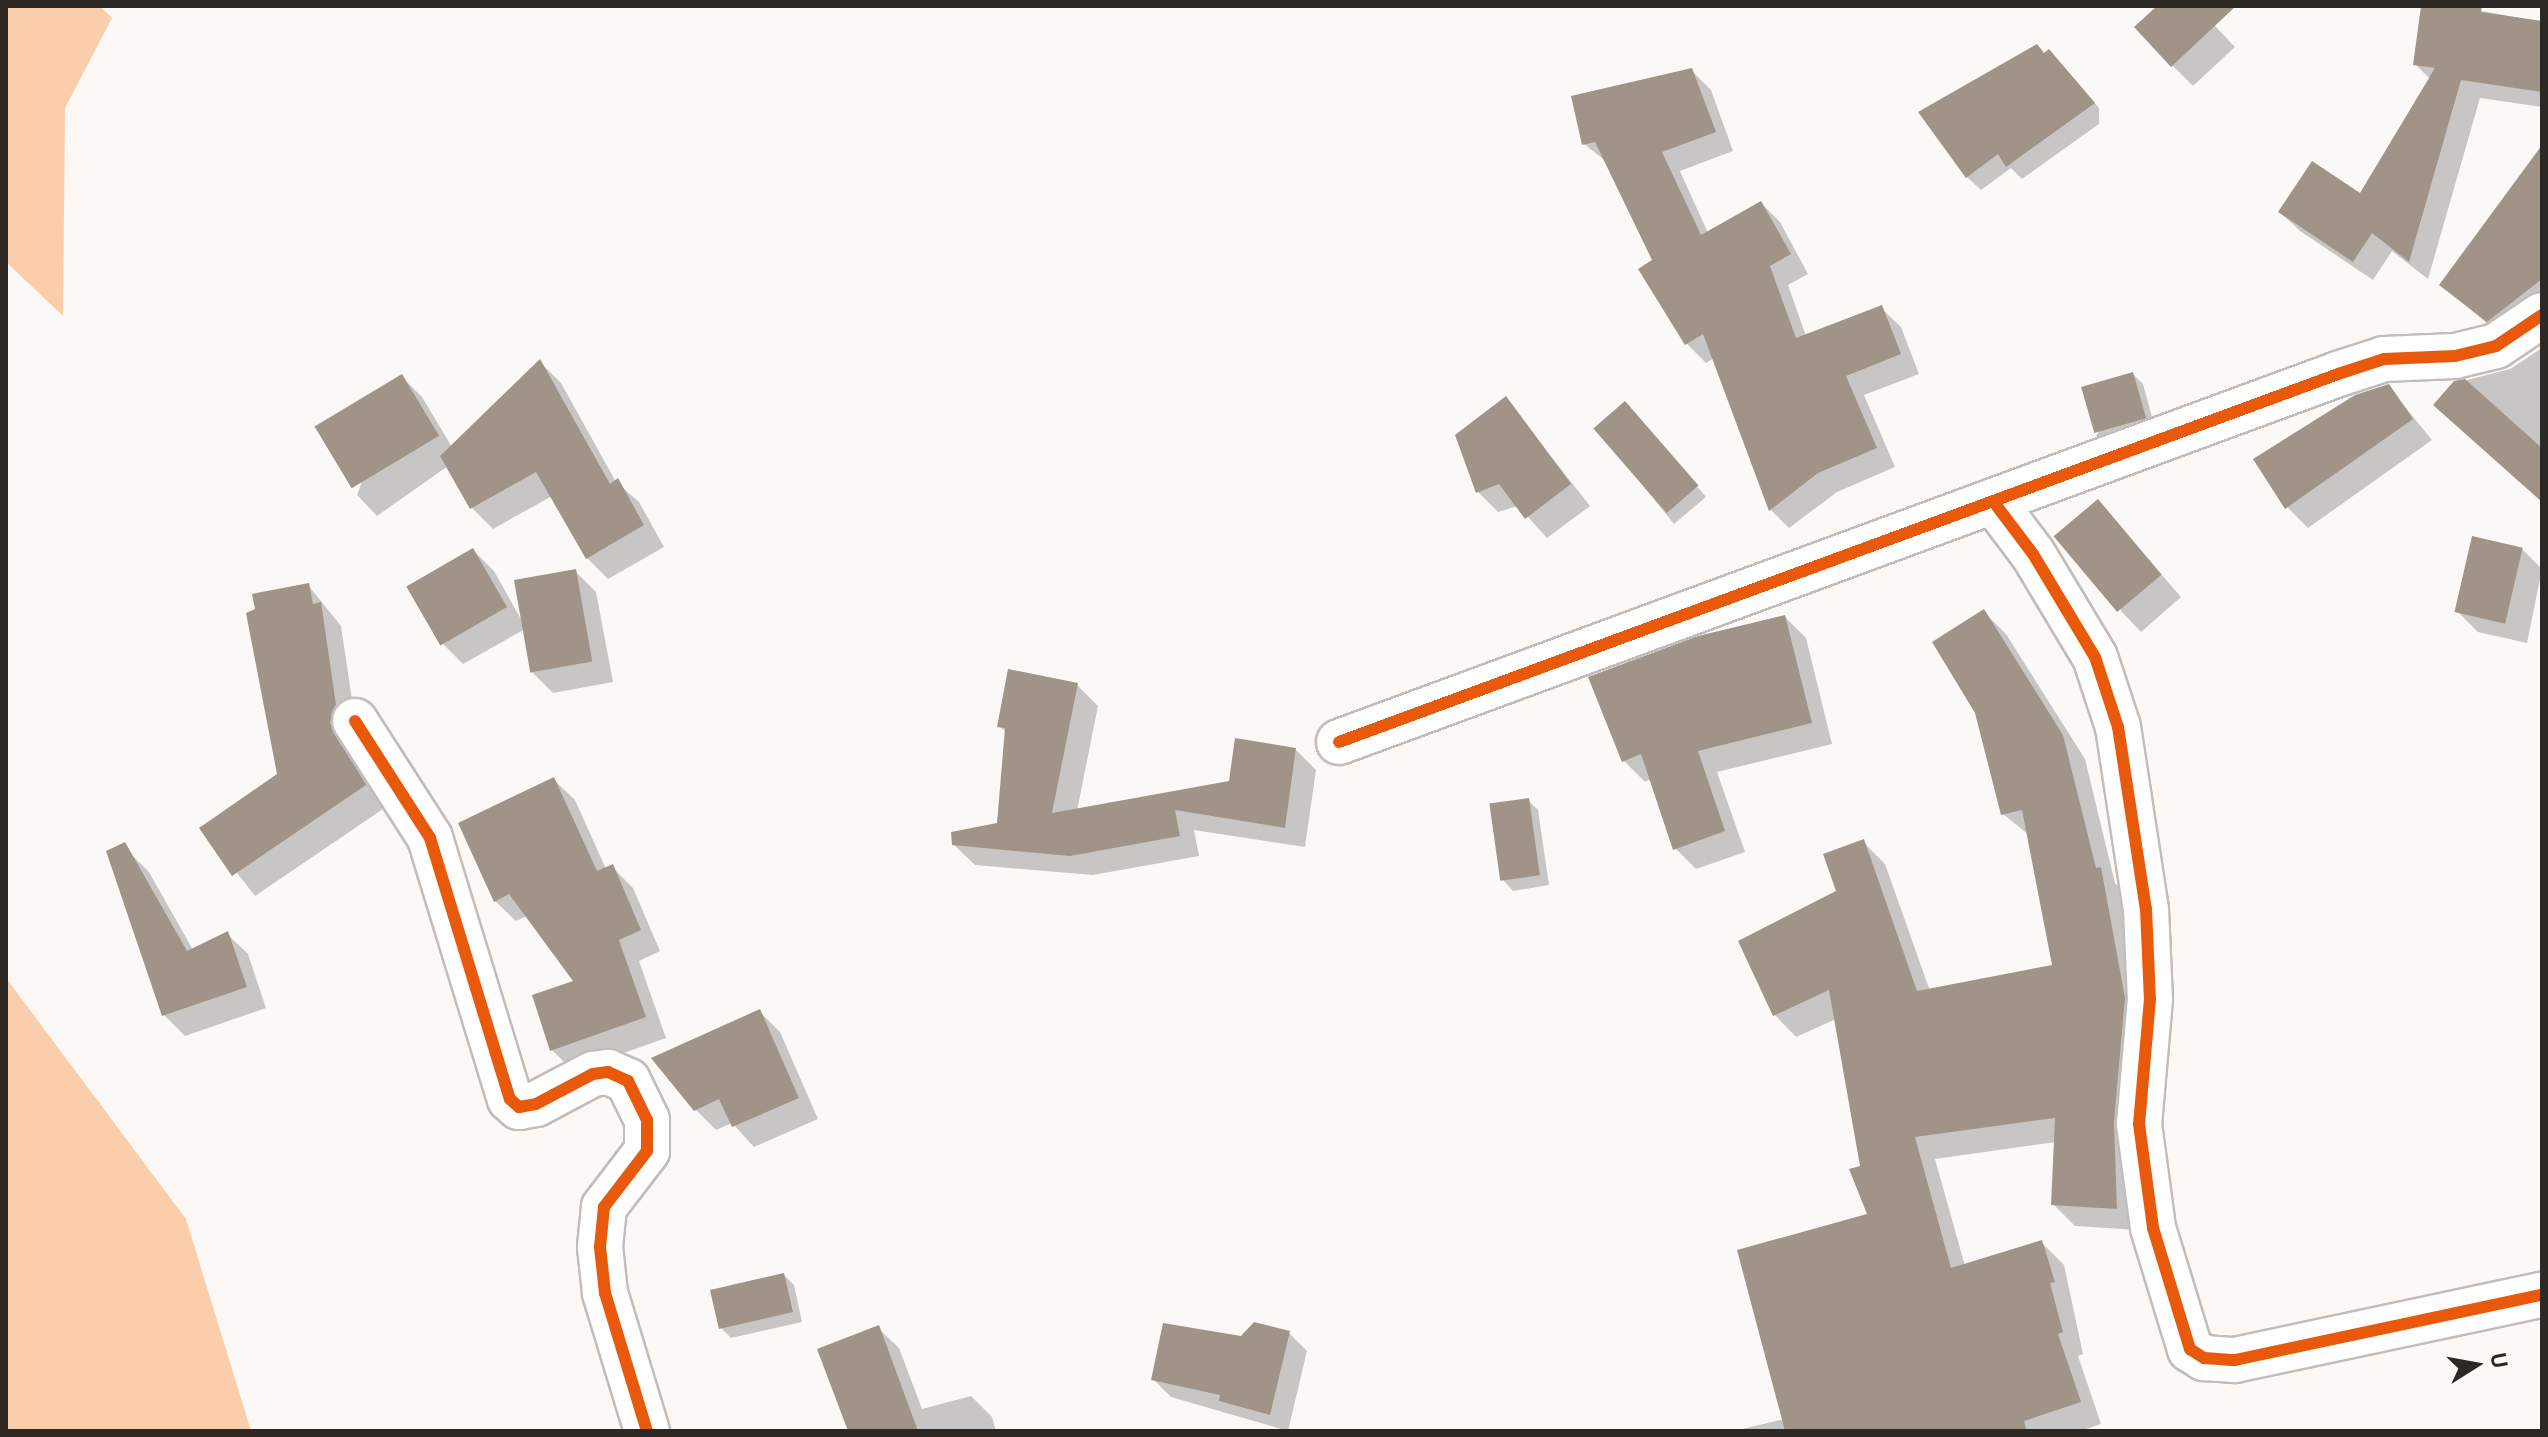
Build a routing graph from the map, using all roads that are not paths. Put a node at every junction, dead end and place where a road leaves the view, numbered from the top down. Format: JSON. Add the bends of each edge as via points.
{"nodes":[{"id":1,"x":2542,"y":315,"type":"edge"},
{"id":2,"x":1993,"y":501,"type":"junction"},
{"id":3,"x":355,"y":721,"type":"dead end"},
{"id":4,"x":1339,"y":742,"type":"dead end"},
{"id":5,"x":2542,"y":1295,"type":"edge"},
{"id":6,"x":647,"y":1431,"type":"edge"}],
"edges":[{"from":1,"to":2,"type":"street","via":[[2496,346],[2455,356],[2384,359]]},
{"from":2,"to":4,"type":"street"},
{"from":2,"to":5,"type":"street","via":[[2033,554],[2095,657],[2118,727],[2147,924],[2150,999],[2139,1124],[2153,1228],[2190,1349],[2204,1358],[2235,1360]]},
{"from":3,"to":6,"type":"street","via":[[430,838],[510,1099],[519,1107],[536,1104],[593,1074],[608,1072],[628,1081],[647,1120],[647,1151],[604,1207],[600,1247],[605,1293]]}]}
